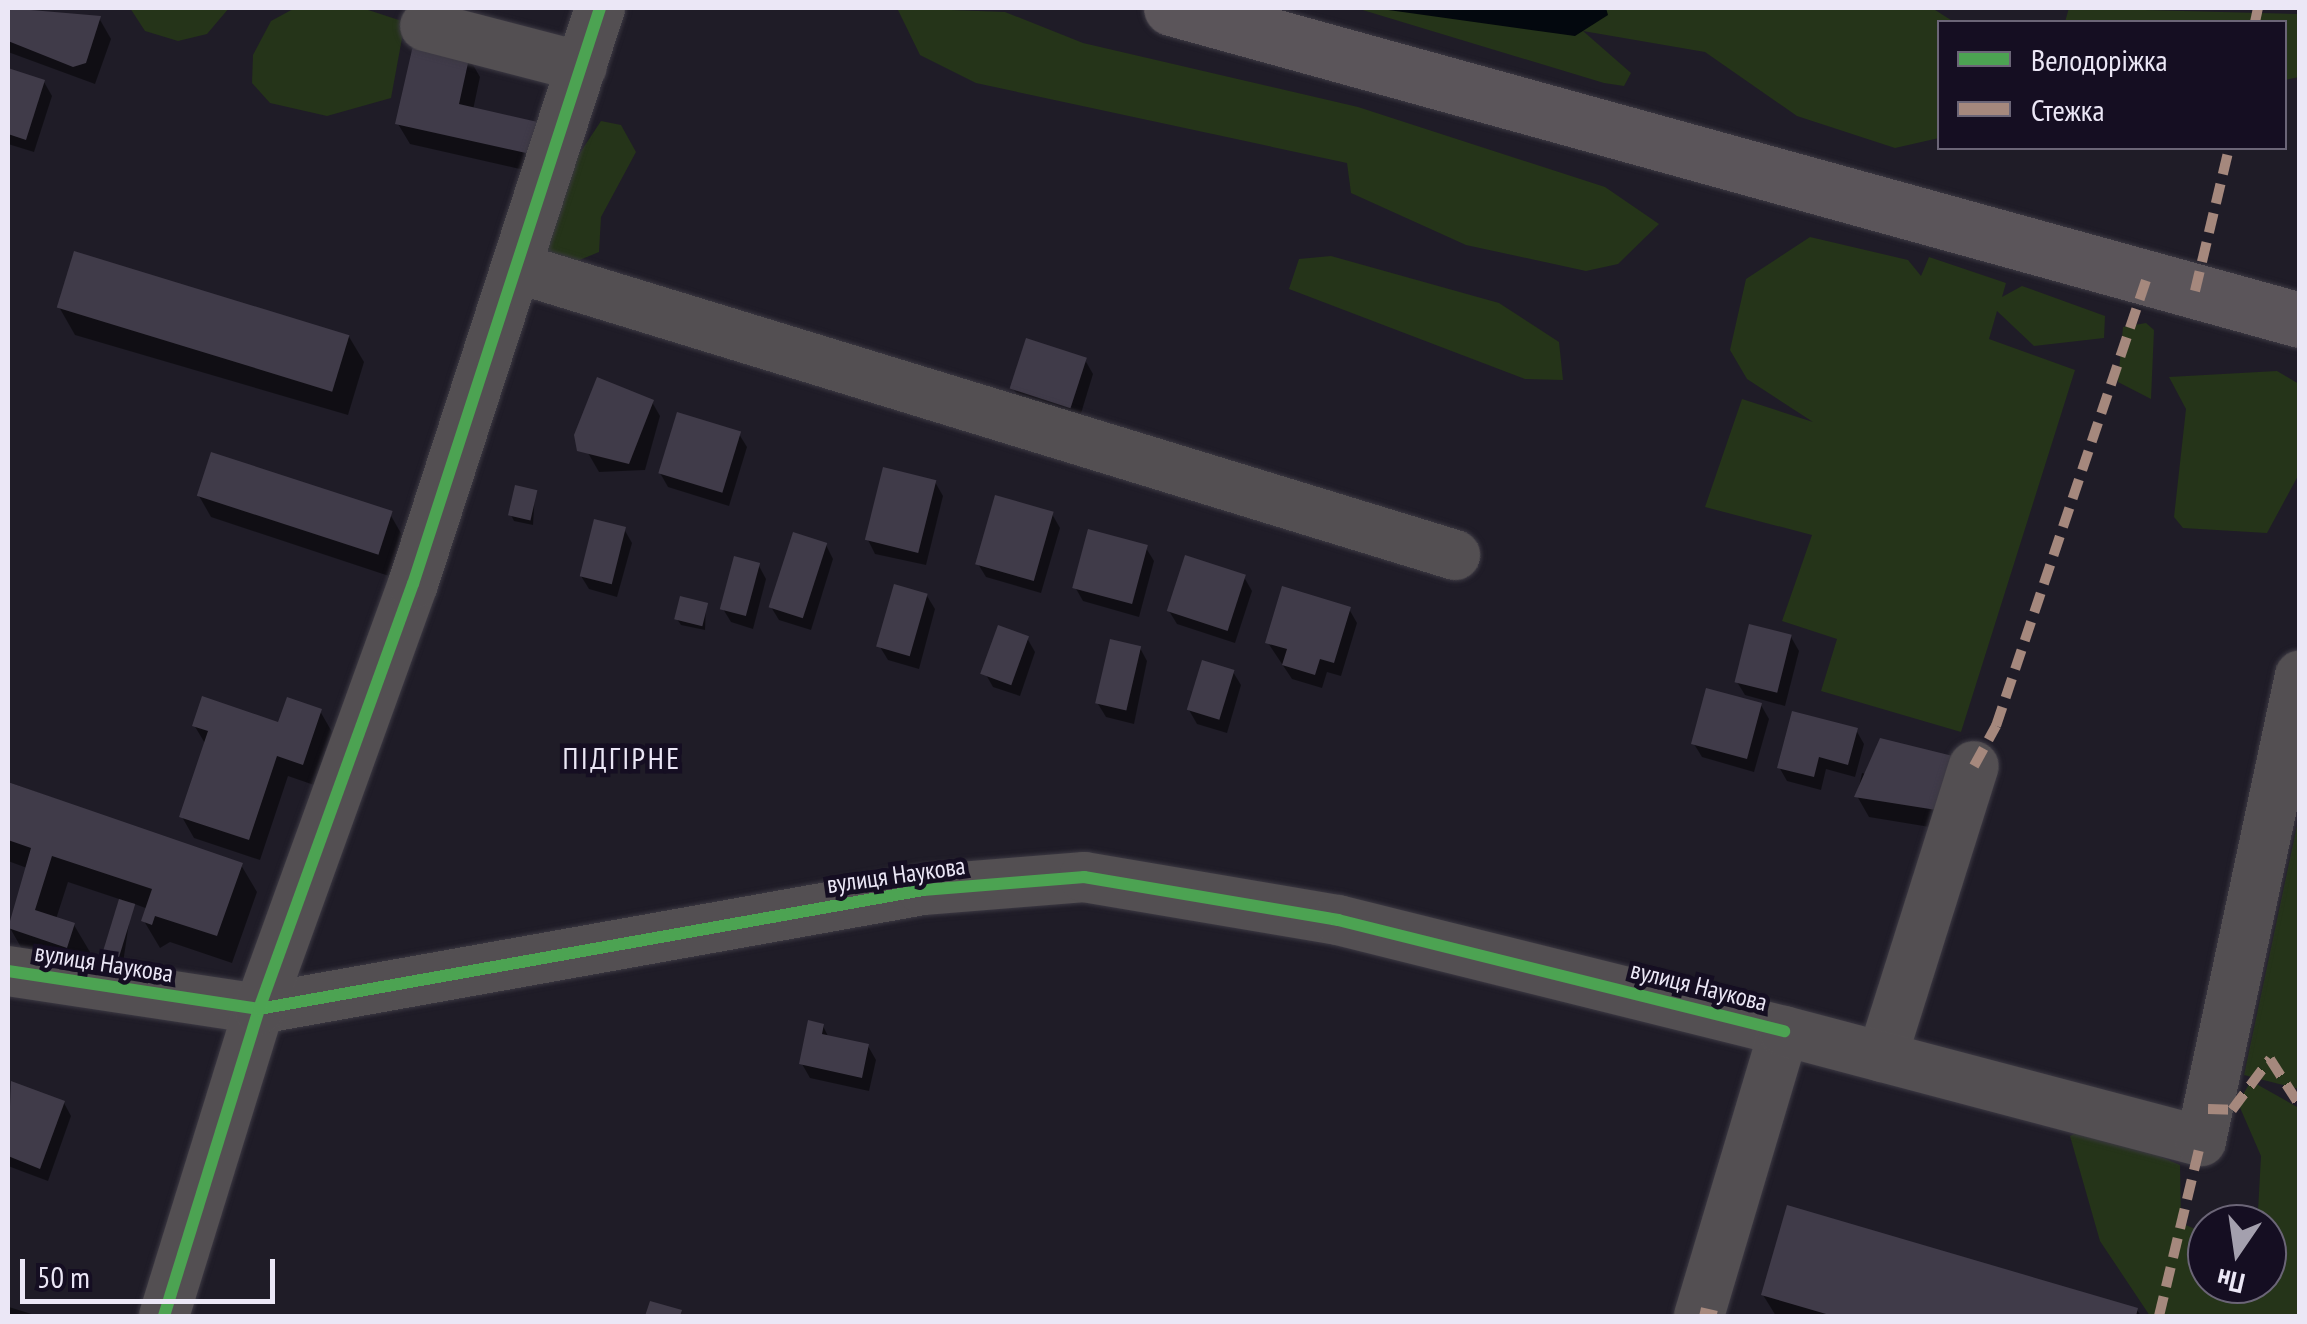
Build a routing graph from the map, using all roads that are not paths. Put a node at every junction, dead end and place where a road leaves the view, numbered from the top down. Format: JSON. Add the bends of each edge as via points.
{"nodes":[{"id":1,"x":600,"y":8,"type":"edge"},
{"id":2,"x":1171,"y":8,"type":"edge"},
{"id":3,"x":425,"y":26,"type":"dead end"},
{"id":4,"x":582,"y":67,"type":"junction"},
{"id":5,"x":520,"y":268,"type":"junction"},
{"id":6,"x":2300,"y":320,"type":"edge"},
{"id":7,"x":1455,"y":555,"type":"dead end"},
{"id":8,"x":2300,"y":675,"type":"edge"},
{"id":9,"x":1974,"y":766,"type":"dead end"},
{"id":10,"x":8,"y":971,"type":"edge"},
{"id":11,"x":259,"y":1009,"type":"junction"},
{"id":12,"x":1784,"y":1031,"type":"junction"},
{"id":13,"x":1882,"y":1057,"type":"junction"},
{"id":14,"x":1700,"y":1314,"type":"edge"},
{"id":15,"x":164,"y":1316,"type":"edge"}],
"edges":[{"from":1,"to":4,"type":"street"},
{"from":2,"to":6,"type":"highway"},
{"from":3,"to":4,"type":"street"},
{"from":4,"to":5,"type":"street"},
{"from":5,"to":7,"type":"street"},
{"from":5,"to":11,"type":"street"},
{"from":8,"to":13,"type":"street","name":"вулиця Наукова","via":[[2201,1141]]},
{"from":9,"to":13,"type":"street"},
{"from":10,"to":11,"type":"street","name":"вулиця Наукова"},
{"from":11,"to":12,"type":"street","name":"вулиця Наукова","via":[[923,890],[1084,877],[1338,920]]},
{"from":11,"to":15,"type":"street"},
{"from":12,"to":13,"type":"street","name":"вулиця Наукова"},
{"from":12,"to":14,"type":"street"}]}
